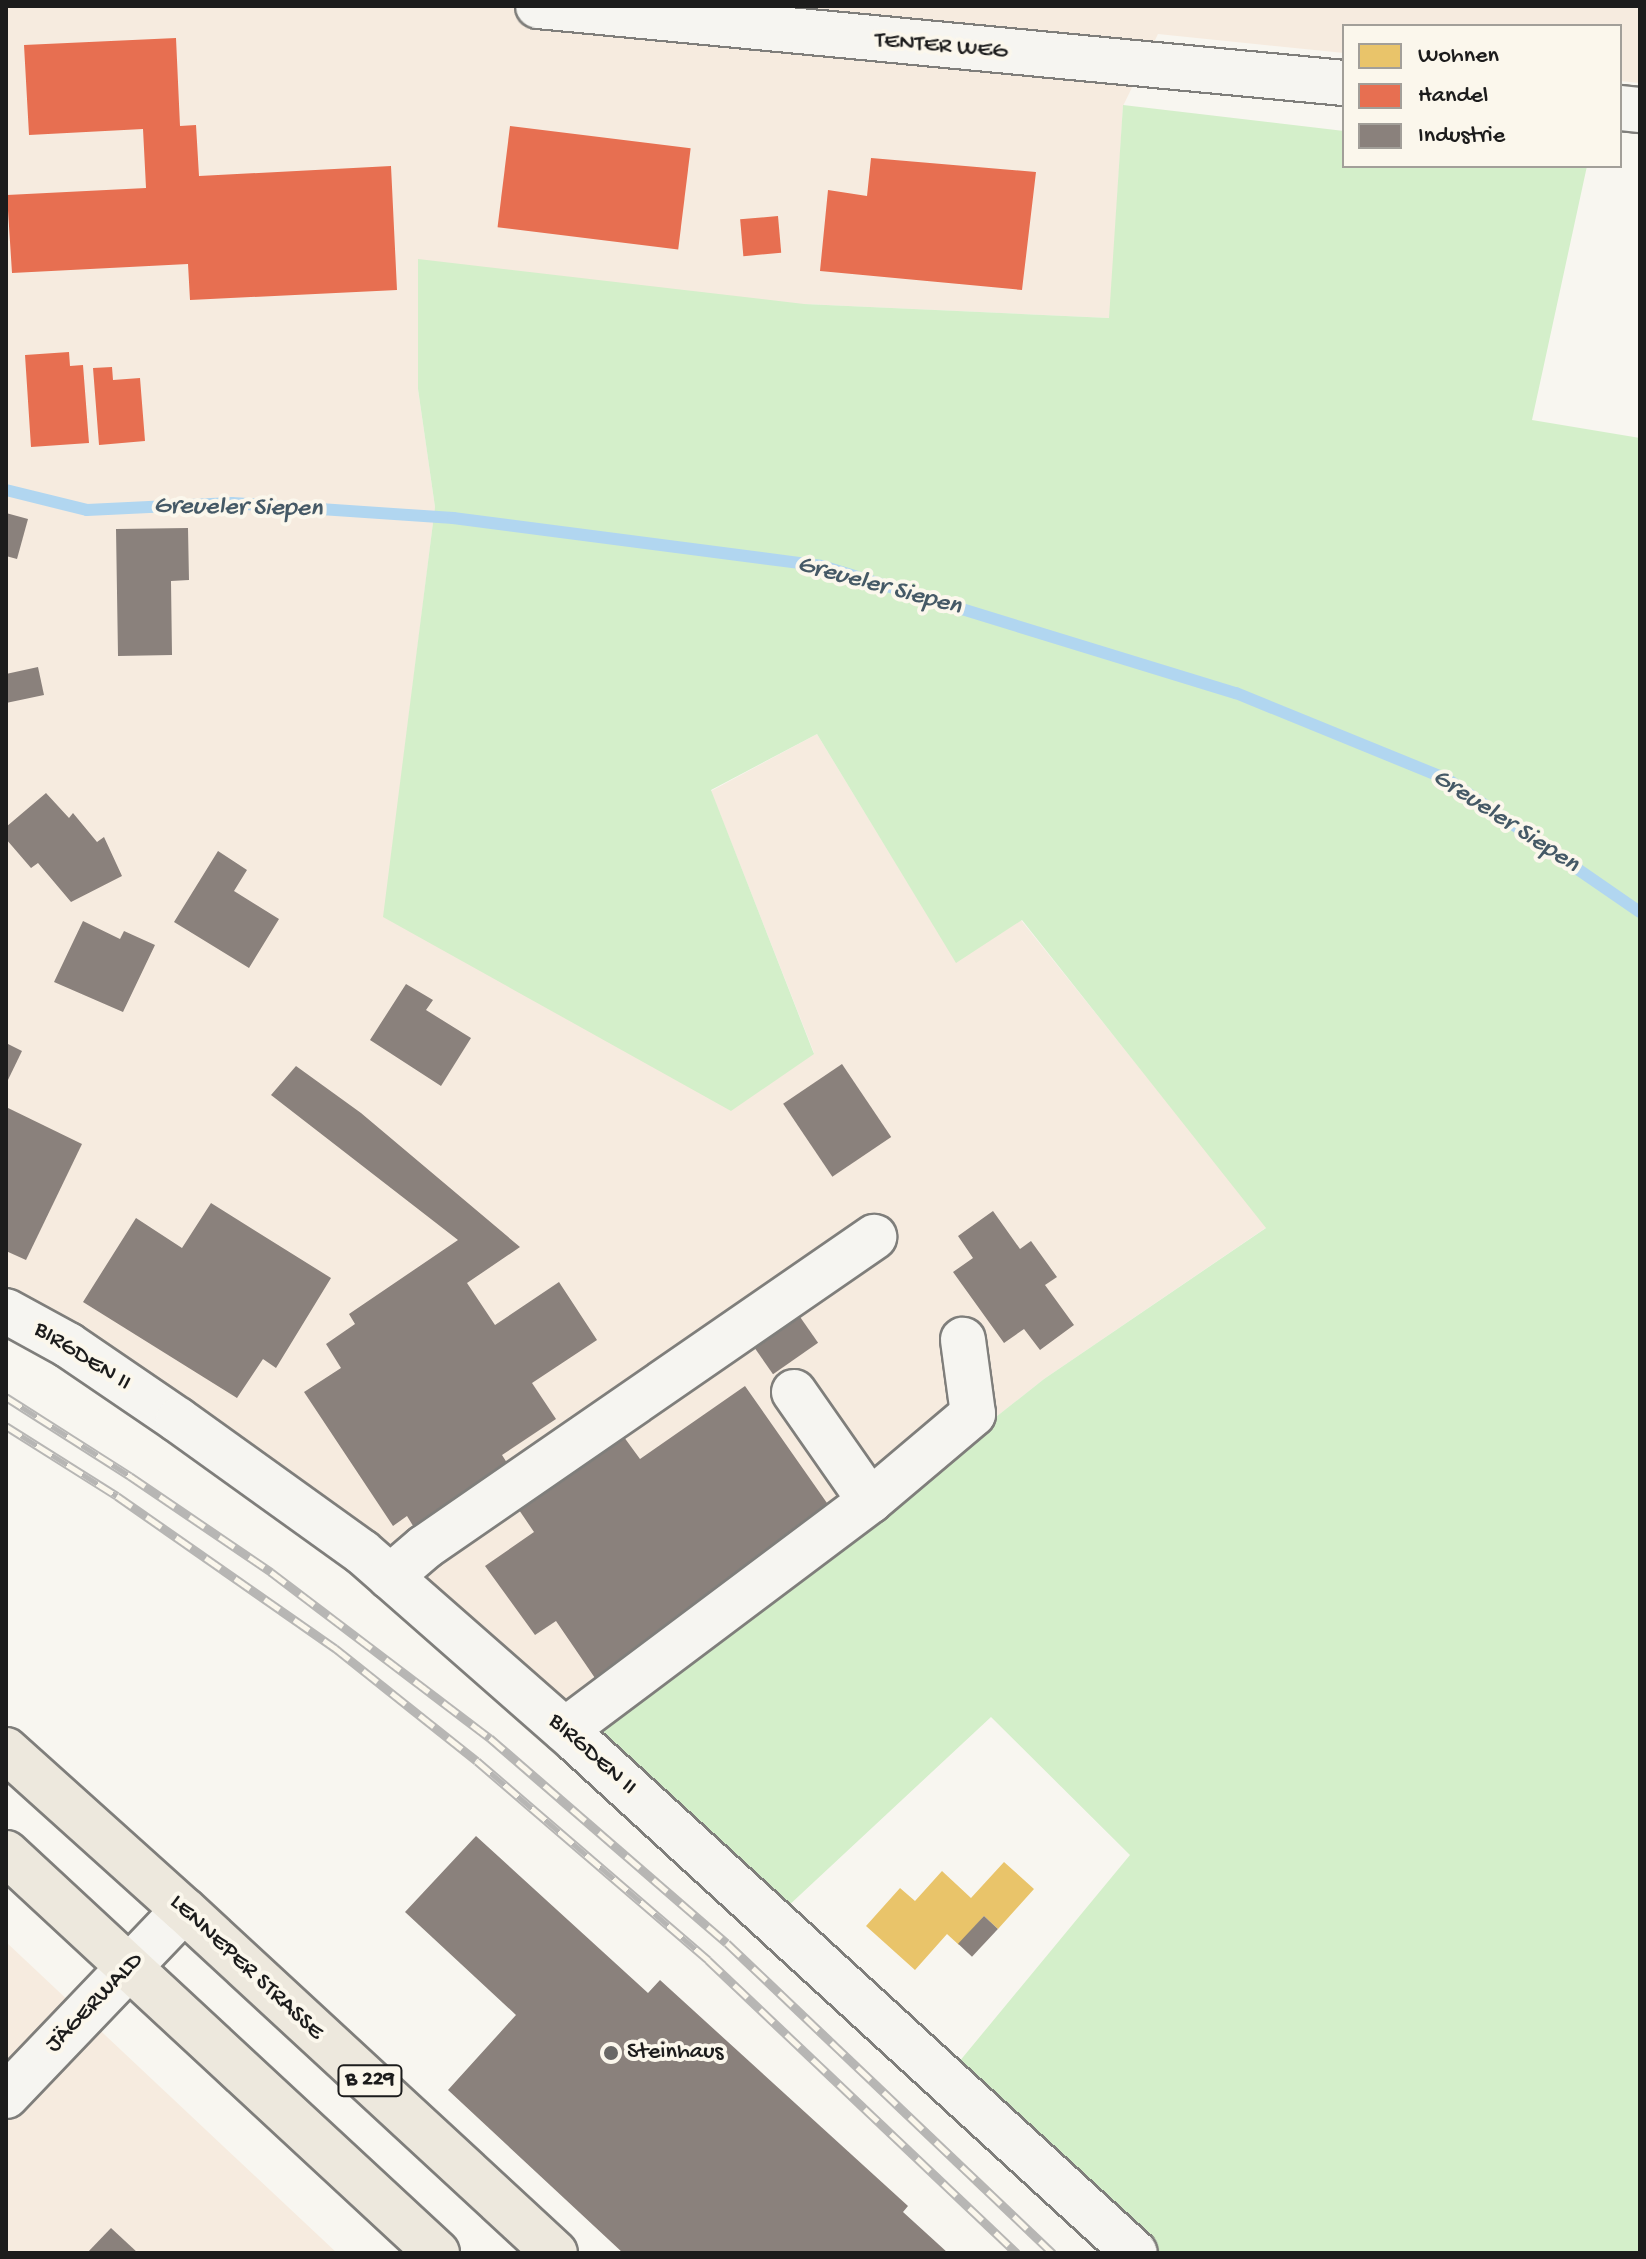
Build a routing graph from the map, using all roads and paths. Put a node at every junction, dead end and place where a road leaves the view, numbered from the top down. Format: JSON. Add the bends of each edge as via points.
{"nodes":[{"id":1,"x":538,"y":6,"type":"edge"},
{"id":2,"x":1342,"y":83,"type":"edge"},
{"id":3,"x":874,"y":1237,"type":"dead end"},
{"id":4,"x":6,"y":1311,"type":"edge"},
{"id":5,"x":963,"y":1340,"type":"dead end"},
{"id":6,"x":794,"y":1392,"type":"dead end"},
{"id":7,"x":870,"y":1501,"type":"junction"},
{"id":8,"x":390,"y":1577,"type":"junction"},
{"id":9,"x":565,"y":1730,"type":"junction"},
{"id":10,"x":6,"y":1750,"type":"edge"},
{"id":11,"x":6,"y":1853,"type":"edge"},
{"id":12,"x":184,"y":1910,"type":"junction"},
{"id":13,"x":131,"y":1967,"type":"junction"},
{"id":14,"x":6,"y":2096,"type":"edge"},
{"id":15,"x":437,"y":2253,"type":"edge"},
{"id":16,"x":555,"y":2253,"type":"edge"},
{"id":17,"x":1135,"y":2253,"type":"edge"}],
"edges":[{"from":1,"to":2,"type":"street","name":"TENTER WEG"},
{"from":3,"to":8,"type":"street","via":[[425,1547]]},
{"from":4,"to":8,"type":"street","name":"BIRGDEN II","via":[[68,1345],[178,1420]]},
{"from":5,"to":7,"type":"street","via":[[973,1414]]},
{"from":6,"to":7,"type":"street"},
{"from":7,"to":9,"type":"street"},
{"from":8,"to":9,"type":"street","name":"BIRGDEN II"},
{"from":9,"to":17,"type":"street","name":"BIRGDEN II"},
{"from":10,"to":12,"type":"main road","name":"LENNEPER STRASSE","number":"B 229"},
{"from":11,"to":13,"type":"main road"},
{"from":12,"to":13,"type":"street","name":"JÄGERWALD"},
{"from":12,"to":16,"type":"main road","name":"LENNEPER STRASSE","number":"B 229"},
{"from":13,"to":14,"type":"street","name":"JÄGERWALD"},
{"from":13,"to":15,"type":"main road"}]}
